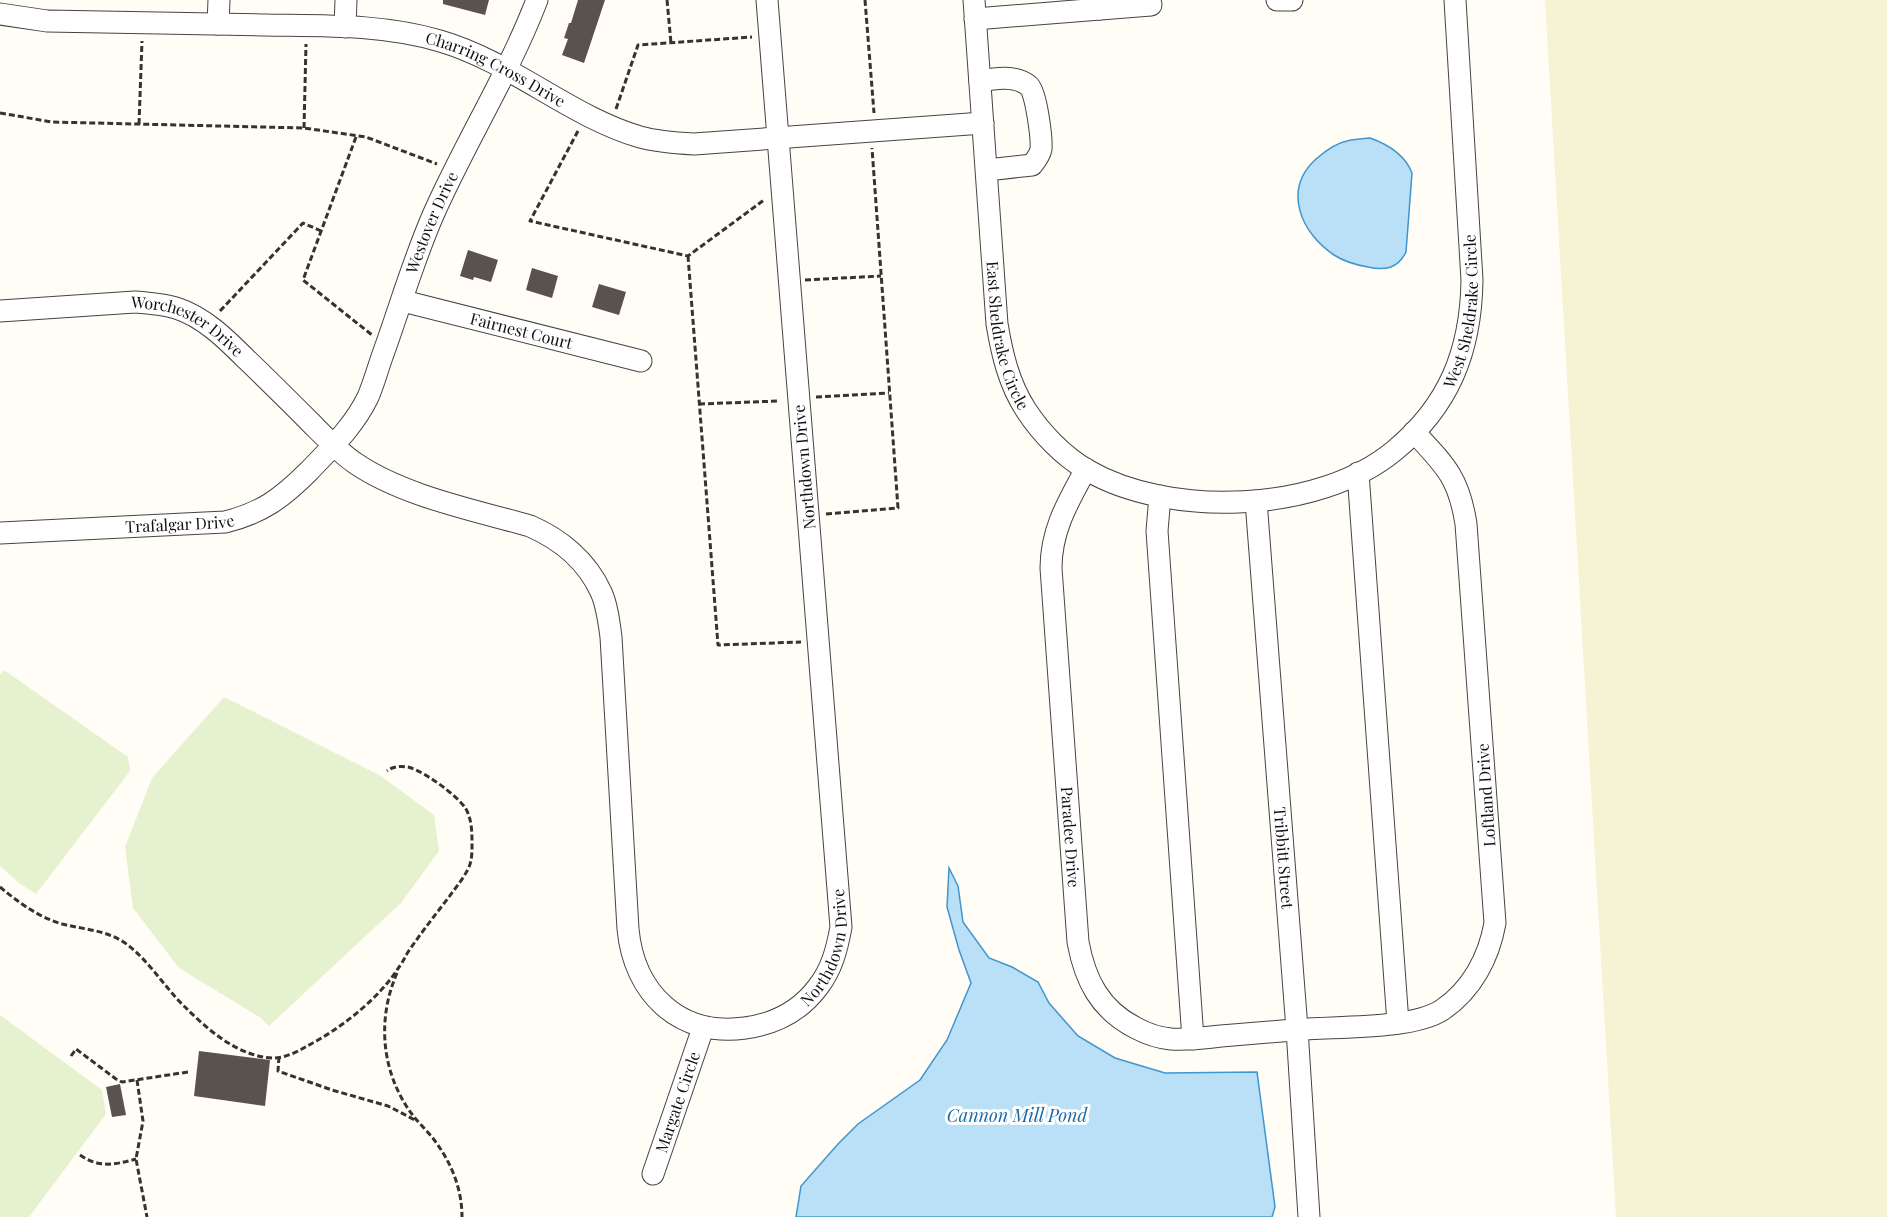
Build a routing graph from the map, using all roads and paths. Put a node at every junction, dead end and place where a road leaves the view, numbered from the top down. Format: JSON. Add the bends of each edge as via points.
{"nodes":[{"id":1,"x":219,"y":0,"type":"edge"},
{"id":2,"x":346,"y":0,"type":"edge"},
{"id":3,"x":537,"y":0,"type":"edge"},
{"id":4,"x":668,"y":0,"type":"edge"},
{"id":5,"x":767,"y":0,"type":"edge"},
{"id":6,"x":865,"y":0,"type":"edge"},
{"id":7,"x":1150,"y":0,"type":"edge"},
{"id":8,"x":1277,"y":0,"type":"edge"},
{"id":9,"x":1292,"y":0,"type":"edge"},
{"id":10,"x":1455,"y":0,"type":"edge"},
{"id":11,"x":1100,"y":4,"type":"edge"},
{"id":12,"x":974,"y":9,"type":"edge"},
{"id":13,"x":0,"y":14,"type":"edge"},
{"id":14,"x":218,"y":24,"type":"junction"},
{"id":15,"x":345,"y":27,"type":"junction"},
{"id":16,"x":752,"y":37,"type":"dead end"},
{"id":17,"x":141,"y":41,"type":"dead end"},
{"id":18,"x":671,"y":43,"type":"junction"},
{"id":19,"x":306,"y":44,"type":"dead end"},
{"id":20,"x":505,"y":70,"type":"junction"},
{"id":21,"x":980,"y":81,"type":"junction"},
{"id":22,"x":616,"y":109,"type":"dead end"},
{"id":23,"x":0,"y":113,"type":"edge"},
{"id":24,"x":874,"y":114,"type":"dead end"},
{"id":25,"x":983,"y":123,"type":"junction"},
{"id":26,"x":139,"y":124,"type":"junction"},
{"id":27,"x":304,"y":128,"type":"junction"},
{"id":28,"x":580,"y":128,"type":"dead end"},
{"id":29,"x":356,"y":137,"type":"junction"},
{"id":30,"x":777,"y":137,"type":"junction"},
{"id":31,"x":872,"y":148,"type":"dead end"},
{"id":32,"x":437,"y":164,"type":"dead end"},
{"id":33,"x":987,"y":170,"type":"junction"},
{"id":34,"x":764,"y":200,"type":"dead end"},
{"id":35,"x":321,"y":231,"type":"junction"},
{"id":36,"x":688,"y":256,"type":"junction"},
{"id":37,"x":881,"y":276,"type":"junction"},
{"id":38,"x":803,"y":280,"type":"dead end"},
{"id":39,"x":403,"y":301,"type":"junction"},
{"id":40,"x":0,"y":311,"type":"edge"},
{"id":41,"x":220,"y":311,"type":"dead end"},
{"id":42,"x":372,"y":335,"type":"dead end"},
{"id":43,"x":641,"y":361,"type":"dead end"},
{"id":44,"x":890,"y":393,"type":"junction"},
{"id":45,"x":812,"y":397,"type":"dead end"},
{"id":46,"x":778,"y":401,"type":"dead end"},
{"id":47,"x":699,"y":404,"type":"junction"},
{"id":48,"x":1414,"y":432,"type":"junction"},
{"id":49,"x":334,"y":446,"type":"junction"},
{"id":50,"x":1086,"y":469,"type":"junction"},
{"id":51,"x":1358,"y":473,"type":"junction"},
{"id":52,"x":1160,"y":496,"type":"junction"},
{"id":53,"x":1256,"y":501,"type":"junction"},
{"id":54,"x":821,"y":514,"type":"dead end"},
{"id":55,"x":0,"y":533,"type":"edge"},
{"id":56,"x":801,"y":642,"type":"dead end"},
{"id":57,"x":387,"y":771,"type":"dead end"},
{"id":58,"x":0,"y":887,"type":"edge"},
{"id":59,"x":399,"y":969,"type":"junction"},
{"id":60,"x":1398,"y":1023,"type":"junction"},
{"id":61,"x":703,"y":1028,"type":"junction"},
{"id":62,"x":1297,"y":1029,"type":"junction"},
{"id":63,"x":1193,"y":1039,"type":"junction"},
{"id":64,"x":71,"y":1056,"type":"dead end"},
{"id":65,"x":279,"y":1058,"type":"junction"},
{"id":66,"x":188,"y":1072,"type":"dead end"},
{"id":67,"x":136,"y":1080,"type":"junction"},
{"id":68,"x":419,"y":1123,"type":"junction"},
{"id":69,"x":80,"y":1155,"type":"dead end"},
{"id":70,"x":136,"y":1159,"type":"junction"},
{"id":71,"x":653,"y":1174,"type":"dead end"},
{"id":72,"x":147,"y":1217,"type":"edge"},
{"id":73,"x":462,"y":1217,"type":"edge"},
{"id":74,"x":1309,"y":1217,"type":"edge"}],
"edges":[{"from":1,"to":14,"type":"street"},
{"from":2,"to":15,"type":"street"},
{"from":3,"to":20,"type":"street","name":"Westover Drive"},
{"from":4,"to":18,"type":"path"},
{"from":5,"to":30,"type":"street","name":"Northdown Drive"},
{"from":6,"to":24,"type":"path"},
{"from":7,"to":11,"type":"street","via":[[1151,5]]},
{"from":8,"to":9,"type":"street"},
{"from":10,"to":48,"type":"street","name":"West Sheldrake Circle","via":[[1472,303],[1455,372],[1444,394]]},
{"from":11,"to":12,"type":"street"},
{"from":12,"to":21,"type":"street","name":"East Sheldrake Circle"},
{"from":13,"to":14,"type":"street","name":"Charring Cross Drive","via":[[47,21]]},
{"from":14,"to":15,"type":"street","name":"Charring Cross Drive"},
{"from":15,"to":20,"type":"street","name":"Charring Cross Drive","via":[[441,41]]},
{"from":16,"to":18,"type":"path"},
{"from":17,"to":26,"type":"path"},
{"from":18,"to":22,"type":"path","via":[[638,45]]},
{"from":19,"to":27,"type":"path"},
{"from":20,"to":30,"type":"street","name":"Charring Cross Drive","via":[[597,120],[642,137],[694,144]]},
{"from":20,"to":39,"type":"street","name":"Westover Drive","via":[[433,214]]},
{"from":21,"to":25,"type":"street","name":"East Sheldrake Circle"},
{"from":21,"to":33,"type":"street","via":[[1006,78],[1031,87],[1041,150],[1032,165]]},
{"from":23,"to":26,"type":"path","via":[[52,122]]},
{"from":25,"to":30,"type":"street","name":"Charring Cross Drive"},
{"from":25,"to":33,"type":"street","name":"East Sheldrake Circle"},
{"from":26,"to":27,"type":"path"},
{"from":27,"to":29,"type":"path"},
{"from":28,"to":36,"type":"path","via":[[530,221]]},
{"from":29,"to":32,"type":"path","via":[[366,137]]},
{"from":29,"to":35,"type":"path"},
{"from":30,"to":61,"type":"street","name":"Northdown Drive","via":[[841,927],[835,956],[820,985],[786,1016],[759,1026]]},
{"from":31,"to":37,"type":"path"},
{"from":33,"to":50,"type":"street","name":"East Sheldrake Circle","via":[[997,324],[1003,358],[1012,384],[1043,432]]},
{"from":34,"to":36,"type":"path"},
{"from":35,"to":41,"type":"path","via":[[303,223]]},
{"from":35,"to":42,"type":"path","via":[[303,280]]},
{"from":36,"to":47,"type":"path"},
{"from":37,"to":38,"type":"path"},
{"from":37,"to":44,"type":"path"},
{"from":39,"to":43,"type":"street","name":"Fairnest Court"},
{"from":39,"to":49,"type":"street","name":"Westover Drive","via":[[369,395]]},
{"from":40,"to":49,"type":"street","name":"Worchester Drive","via":[[135,302],[176,308],[193,315],[231,344]]},
{"from":44,"to":45,"type":"path"},
{"from":44,"to":54,"type":"path","via":[[898,508]]},
{"from":46,"to":47,"type":"path"},
{"from":47,"to":56,"type":"path","via":[[718,645]]},
{"from":48,"to":51,"type":"street","name":"West Sheldrake Circle","via":[[1393,452]]},
{"from":48,"to":60,"type":"street","name":"Loftland Drive","via":[[1443,463],[1454,482],[1466,524],[1495,923],[1482,963],[1457,998],[1441,1011]]},
{"from":49,"to":55,"type":"street","name":"Trafalgar Drive","via":[[283,495],[247,517],[225,522]]},
{"from":49,"to":61,"type":"street","name":"Northdown Drive","via":[[392,484],[548,534],[564,545],[591,575],[602,593],[611,637],[633,960],[650,992],[664,1006]]},
{"from":50,"to":52,"type":"street","name":"East Sheldrake Circle","via":[[1114,483]]},
{"from":50,"to":63,"type":"street","name":"Paradee Drive","via":[[1064,508],[1051,554],[1080,953],[1090,984],[1119,1018],[1155,1035]]},
{"from":51,"to":53,"type":"street","name":"West Sheldrake Circle","via":[[1318,489]]},
{"from":51,"to":60,"type":"street"},
{"from":52,"to":53,"type":"street","name":"East Sheldrake Circle"},
{"from":52,"to":63,"type":"street","via":[[1156,531]]},
{"from":53,"to":62,"type":"street","name":"Tribbitt Street"},
{"from":57,"to":59,"type":"path","via":[[394,767],[414,769],[457,798],[468,814],[472,836],[468,870],[414,942]]},
{"from":58,"to":65,"type":"path","via":[[45,918],[123,941],[184,1006],[218,1035],[245,1052]]},
{"from":59,"to":65,"type":"path","via":[[337,1029]]},
{"from":59,"to":68,"type":"path","via":[[386,1003],[385,1050],[398,1091]]},
{"from":60,"to":62,"type":"street","name":"Loftland Drive"},
{"from":61,"to":71,"type":"street","name":"Margate Circle"},
{"from":62,"to":63,"type":"street","name":"Paradee Drive"},
{"from":62,"to":74,"type":"street","name":"Tribbitt Street"},
{"from":64,"to":67,"type":"path","via":[[76,1048],[119,1081]]},
{"from":65,"to":68,"type":"path","via":[[278,1071],[388,1106]]},
{"from":66,"to":67,"type":"path"},
{"from":67,"to":70,"type":"path","via":[[143,1121]]},
{"from":68,"to":73,"type":"path","via":[[450,1166],[459,1191]]},
{"from":69,"to":70,"type":"path","via":[[103,1165]]},
{"from":70,"to":72,"type":"path"}]}
